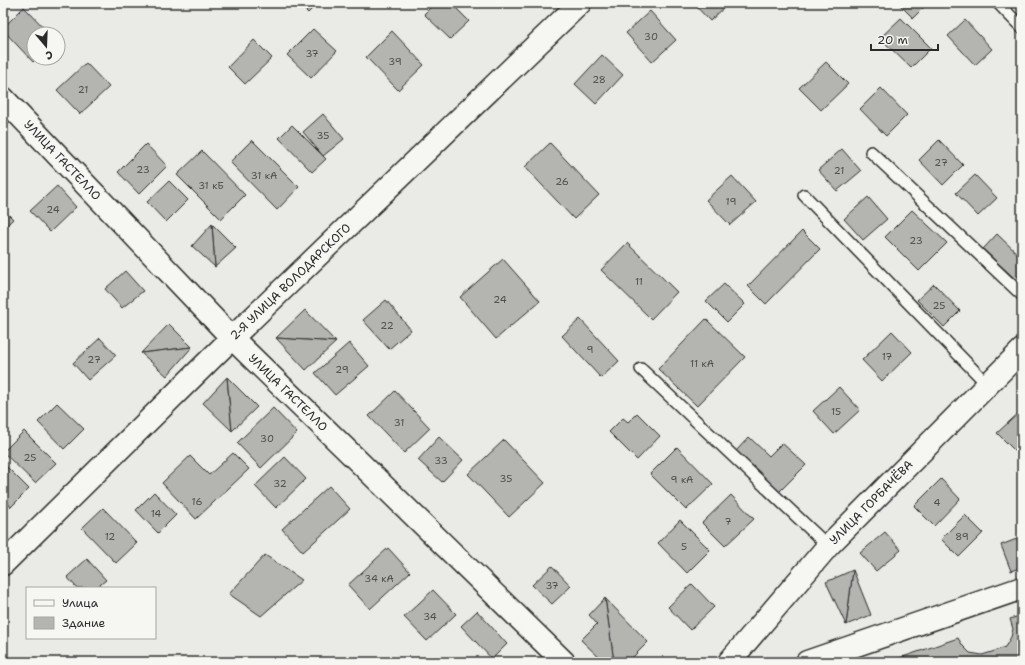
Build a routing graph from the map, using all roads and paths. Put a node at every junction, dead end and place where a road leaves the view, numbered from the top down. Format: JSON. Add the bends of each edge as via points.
{"nodes":[{"id":1,"x":580,"y":3,"type":"edge"},
{"id":2,"x":998,"y":3,"type":"edge"},
{"id":3,"x":1022,"y":28,"type":"edge"},
{"id":4,"x":3,"y":98,"type":"edge"},
{"id":5,"x":871,"y":152,"type":"dead end"},
{"id":6,"x":804,"y":195,"type":"dead end"},
{"id":7,"x":1022,"y":295,"type":"edge"},
{"id":8,"x":232,"y":338,"type":"junction"},
{"id":9,"x":1022,"y":350,"type":"edge"},
{"id":10,"x":642,"y":369,"type":"dead end"},
{"id":11,"x":987,"y":384,"type":"junction"},
{"id":12,"x":828,"y":546,"type":"junction"},
{"id":13,"x":3,"y":564,"type":"edge"},
{"id":14,"x":1022,"y":588,"type":"edge"},
{"id":15,"x":848,"y":656,"type":"edge"},
{"id":16,"x":564,"y":662,"type":"edge"},
{"id":17,"x":729,"y":662,"type":"edge"},
{"id":18,"x":807,"y":662,"type":"edge"}],
"edges":[{"from":1,"to":8,"type":"street","name":"2-Я УЛИЦА ВОЛОДАРСКОГО"},
{"from":2,"to":3,"type":"lane"},
{"from":4,"to":8,"type":"street","name":"УЛИЦА ГАСТЕЛЛО"},
{"from":5,"to":7,"type":"lane"},
{"from":6,"to":11,"type":"lane"},
{"from":8,"to":13,"type":"street","name":"2-Я УЛИЦА ВОЛОДАРСКОГО"},
{"from":8,"to":16,"type":"street","name":"УЛИЦА ГАСТЕЛЛО"},
{"from":9,"to":11,"type":"street","name":"УЛИЦА ГОРБАЧЁВА"},
{"from":10,"to":12,"type":"lane"},
{"from":11,"to":12,"type":"street","name":"УЛИЦА ГОРБАЧЁВА"},
{"from":12,"to":17,"type":"street","name":"УЛИЦА ГОРБАЧЁВА"},
{"from":14,"to":15,"type":"street"},
{"from":15,"to":18,"type":"street"}]}
